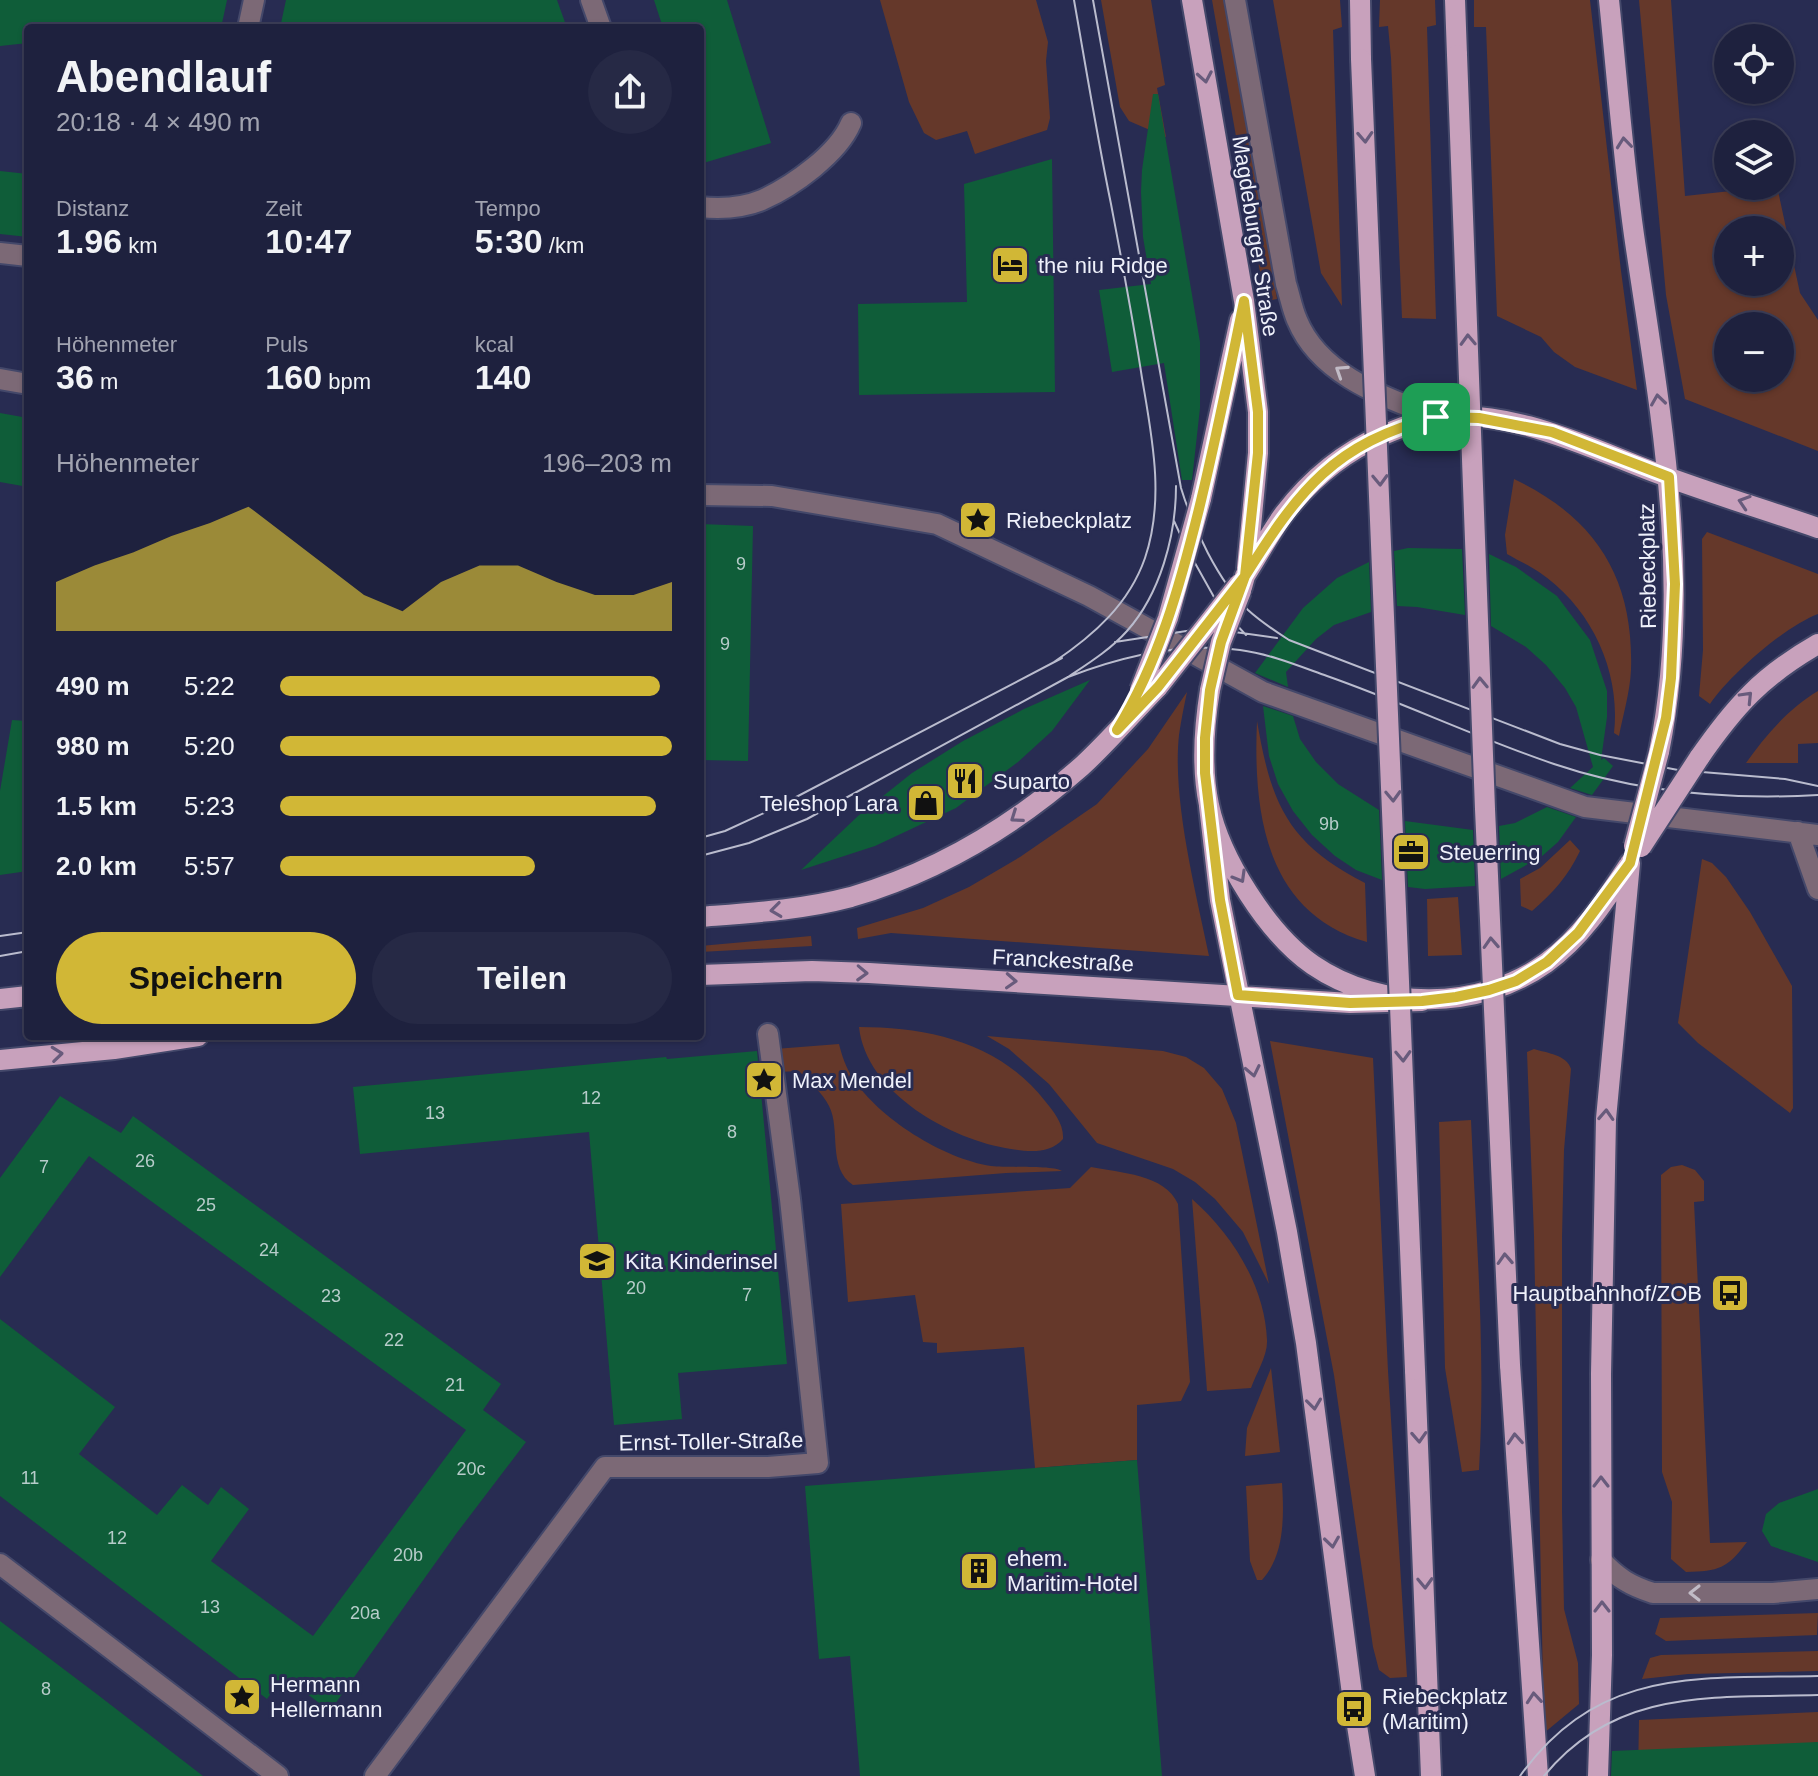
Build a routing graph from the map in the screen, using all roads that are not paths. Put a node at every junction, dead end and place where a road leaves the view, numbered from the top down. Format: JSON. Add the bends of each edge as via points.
{"nodes":[{"id":1,"x":254,"y":0,"type":"edge"},
{"id":2,"x":591,"y":0,"type":"edge"},
{"id":3,"x":1192,"y":0,"type":"edge"},
{"id":4,"x":1235,"y":0,"type":"edge"},
{"id":5,"x":1360,"y":0,"type":"edge"},
{"id":6,"x":1455,"y":0,"type":"edge"},
{"id":7,"x":1609,"y":0,"type":"edge"},
{"id":8,"x":249,"y":24,"type":"edge"},
{"id":9,"x":600,"y":24,"type":"edge"},
{"id":10,"x":851,"y":123,"type":"dead end"},
{"id":11,"x":704,"y":207,"type":"edge"},
{"id":12,"x":0,"y":253,"type":"edge"},
{"id":13,"x":24,"y":256,"type":"edge"},
{"id":14,"x":1244,"y":301,"type":"junction"},
{"id":15,"x":0,"y":379,"type":"edge"},
{"id":16,"x":24,"y":383,"type":"edge"},
{"id":17,"x":1436,"y":417,"type":"junction"},
{"id":18,"x":1669,"y":477,"type":"junction"},
{"id":19,"x":704,"y":495,"type":"edge"},
{"id":20,"x":1818,"y":528,"type":"edge"},
{"id":21,"x":1242,"y":582,"type":"junction"},
{"id":22,"x":1818,"y":644,"type":"edge"},
{"id":23,"x":1149,"y":689,"type":"junction"},
{"id":24,"x":1209,"y":806,"type":"junction"},
{"id":25,"x":1808,"y":834,"type":"edge"},
{"id":26,"x":1635,"y":852,"type":"junction"},
{"id":27,"x":1818,"y":889,"type":"edge"},
{"id":28,"x":704,"y":917,"type":"edge"},
{"id":29,"x":704,"y":975,"type":"edge"},
{"id":30,"x":1238,"y":995,"type":"junction"},
{"id":31,"x":24,"y":996,"type":"edge"},
{"id":32,"x":0,"y":999,"type":"edge"},
{"id":33,"x":1422,"y":1001,"type":"junction"},
{"id":34,"x":768,"y":1034,"type":"dead end"},
{"id":35,"x":172,"y":1040,"type":"edge"},
{"id":36,"x":0,"y":1060,"type":"edge"},
{"id":37,"x":1601,"y":1560,"type":"junction"},
{"id":38,"x":0,"y":1564,"type":"edge"},
{"id":39,"x":1818,"y":1589,"type":"edge"},
{"id":40,"x":278,"y":1776,"type":"edge"},
{"id":41,"x":375,"y":1776,"type":"edge"},
{"id":42,"x":1365,"y":1776,"type":"edge"},
{"id":43,"x":1431,"y":1776,"type":"edge"},
{"id":44,"x":1538,"y":1776,"type":"edge"},
{"id":45,"x":1598,"y":1776,"type":"edge"}],
"edges":[{"from":1,"to":8,"type":"street"},
{"from":2,"to":9,"type":"street"},
{"from":3,"to":14,"type":"main road","name":"Magdeburger Straße","one_way":true},
{"from":17,"to":4,"type":"street","name":"Magdeburger Straße","one_way":true,"via":[[1341,372],[1323,358],[1297,321]]},
{"from":5,"to":43,"type":"main road","one_way":true,"bridge":true},
{"from":44,"to":6,"type":"main road","one_way":true,"bridge":true,"via":[[1510,1365]]},
{"from":18,"to":7,"type":"main road","one_way":true,"via":[[1631,212]]},
{"from":10,"to":11,"type":"street","via":[[822,163],[762,200]]},
{"from":12,"to":13,"type":"street"},
{"from":14,"to":21,"type":"main road","name":"Magdeburger Straße","via":[[1258,453]]},
{"from":14,"to":23,"type":"main road","bridge":true,"via":[[1201,499]]},
{"from":15,"to":16,"type":"street"},
{"from":17,"to":18,"type":"main road","name":"Riebeckplatz","via":[[1479,418],[1552,432]]},
{"from":17,"to":21,"type":"main road","name":"Riebeckplatz","via":[[1386,434],[1341,458],[1284,515]]},
{"from":20,"to":18,"type":"main road","one_way":true},
{"from":18,"to":26,"type":"main road","name":"Riebeckplatz","bridge":true,"via":[[1675,584],[1671,678]]},
{"from":19,"to":25,"type":"street","via":[[772,496],[937,524],[1089,596],[1263,692],[1585,807]]},
{"from":21,"to":23,"type":"main road","bridge":true},
{"from":21,"to":24,"type":"main road","name":"Riebeckplatz","bridge":true,"via":[[1210,690],[1205,738]]},
{"from":26,"to":22,"type":"main road","one_way":true,"bridge":true,"via":[[1746,696]]},
{"from":23,"to":28,"type":"main road","one_way":true,"via":[[1117,730],[1060,784],[1009,823],[947,859],[848,897]]},
{"from":24,"to":30,"type":"main road"},
{"from":24,"to":33,"type":"main road","name":"Riebeckplatz","one_way":true,"via":[[1241,880],[1285,941],[1313,965],[1353,986]]},
{"from":25,"to":27,"type":"street"},
{"from":26,"to":33,"type":"main road","name":"Riebeckplatz","via":[[1586,923],[1547,962],[1489,990]]},
{"from":37,"to":26,"type":"main road","one_way":true,"via":[[1606,1119]]},
{"from":29,"to":30,"type":"main road","name":"Franckestraße","one_way":true,"via":[[855,972]]},
{"from":30,"to":33,"type":"main road","name":"Franckestraße","via":[[1350,1003]]},
{"from":30,"to":42,"type":"main road","one_way":true,"via":[[1306,1343]]},
{"from":31,"to":32,"type":"main road"},
{"from":34,"to":41,"type":"street","name":"Ernst-Toller-Straße","via":[[818,1463],[605,1467]]},
{"from":36,"to":35,"type":"main road","one_way":true},
{"from":39,"to":37,"type":"street","one_way":true,"via":[[1653,1593],[1616,1577]]},
{"from":45,"to":37,"type":"main road","one_way":true},
{"from":38,"to":40,"type":"street"}]}
